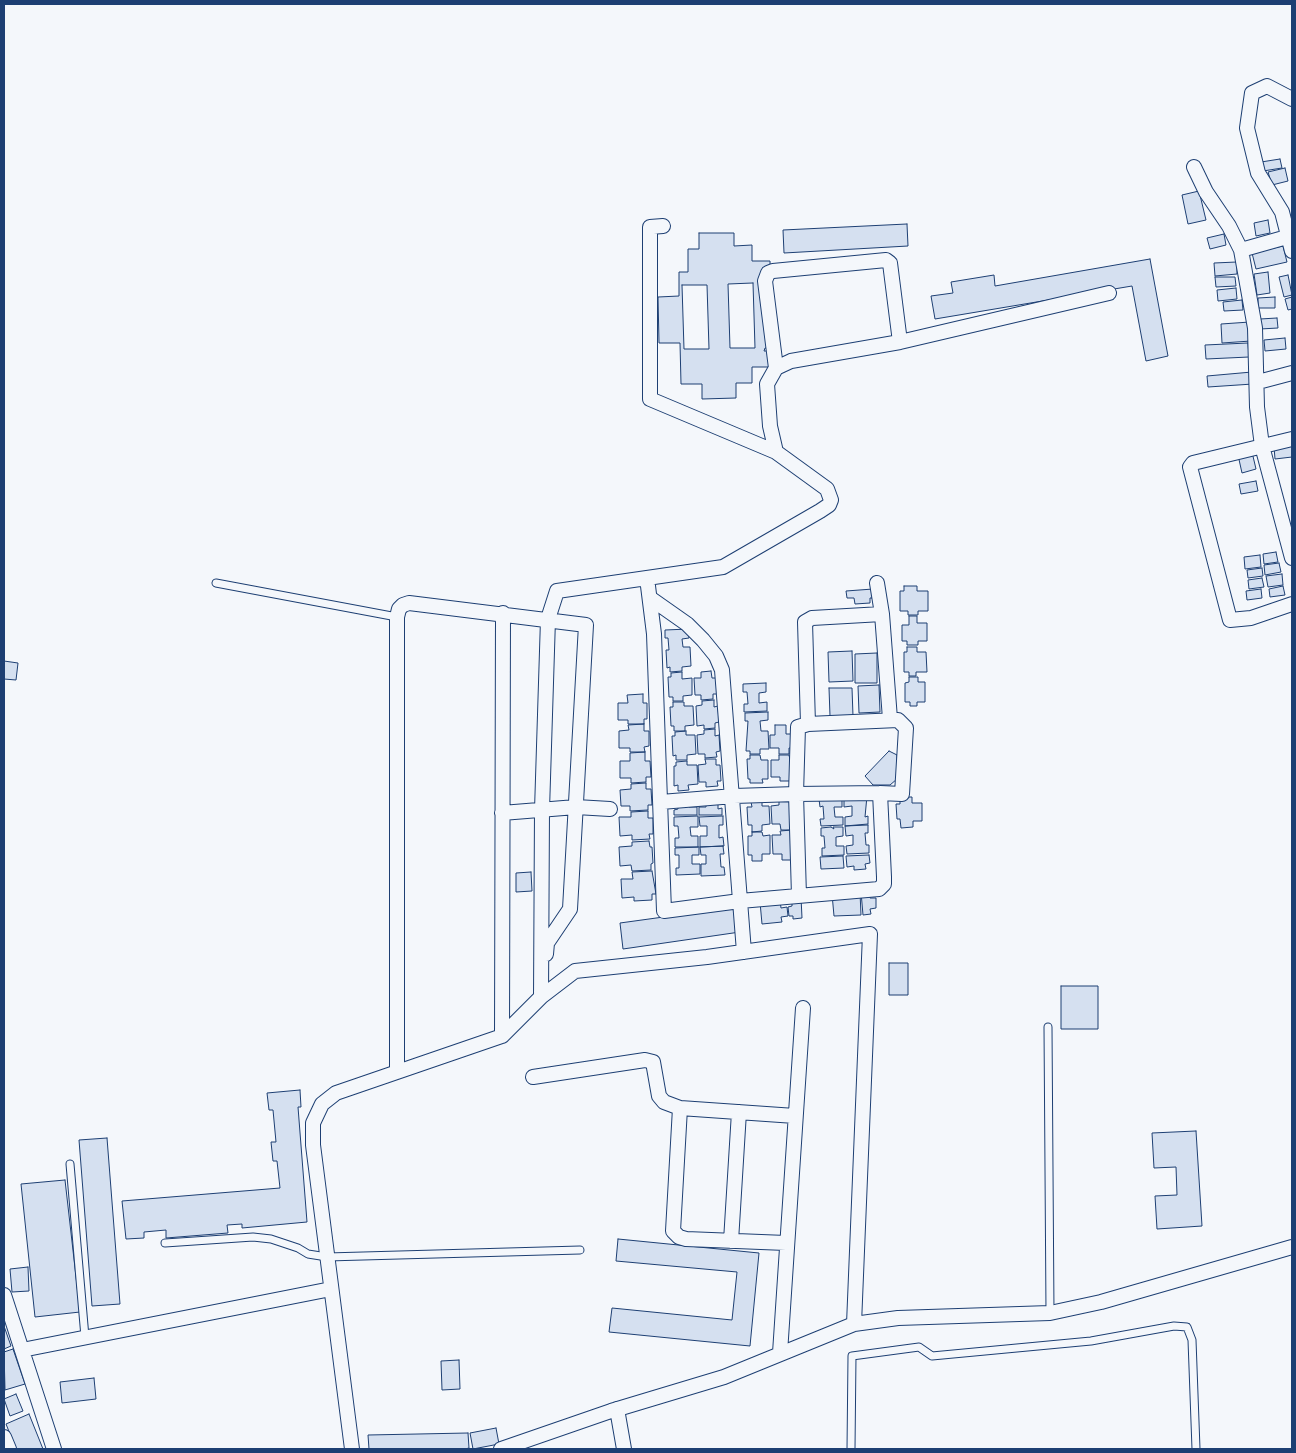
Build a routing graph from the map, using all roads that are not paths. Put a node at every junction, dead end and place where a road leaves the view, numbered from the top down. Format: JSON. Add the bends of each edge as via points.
{"nodes":[{"id":1,"x":1292,"y":99,"type":"edge"},
{"id":2,"x":1194,"y":167,"type":"dead end"},
{"id":3,"x":1287,"y":211,"type":"edge"},
{"id":4,"x":663,"y":226,"type":"dead end"},
{"id":5,"x":1287,"y":238,"type":"junction"},
{"id":6,"x":1241,"y":250,"type":"junction"},
{"id":7,"x":1292,"y":251,"type":"edge"},
{"id":8,"x":1109,"y":293,"type":"dead end"},
{"id":9,"x":900,"y":342,"type":"junction"},
{"id":10,"x":776,"y":368,"type":"junction"},
{"id":11,"x":1292,"y":374,"type":"edge"},
{"id":12,"x":1258,"y":382,"type":"junction"},
{"id":13,"x":1292,"y":439,"type":"edge"},
{"id":14,"x":1262,"y":446,"type":"junction"},
{"id":15,"x":776,"y":452,"type":"junction"},
{"id":16,"x":1292,"y":558,"type":"edge"},
{"id":17,"x":647,"y":578,"type":"junction"},
{"id":18,"x":216,"y":583,"type":"dead end"},
{"id":19,"x":877,"y":583,"type":"dead end"},
{"id":20,"x":650,"y":598,"type":"junction"},
{"id":21,"x":1292,"y":604,"type":"edge"},
{"id":22,"x":503,"y":613,"type":"junction"},
{"id":23,"x":882,"y":614,"type":"junction"},
{"id":24,"x":397,"y":617,"type":"junction"},
{"id":25,"x":548,"y":620,"type":"junction"},
{"id":26,"x":890,"y":719,"type":"junction"},
{"id":27,"x":808,"y":724,"type":"junction"},
{"id":28,"x":880,"y":793,"type":"junction"},
{"id":29,"x":796,"y":794,"type":"junction"},
{"id":30,"x":734,"y":796,"type":"junction"},
{"id":31,"x":661,"y":802,"type":"junction"},
{"id":32,"x":576,"y":807,"type":"junction"},
{"id":33,"x":610,"y":809,"type":"dead end"},
{"id":34,"x":542,"y":810,"type":"junction"},
{"id":35,"x":502,"y":814,"type":"junction"},
{"id":36,"x":799,"y":896,"type":"junction"},
{"id":37,"x":740,"y":901,"type":"junction"},
{"id":38,"x":744,"y":952,"type":"junction"},
{"id":39,"x":541,"y":996,"type":"junction"},
{"id":40,"x":802,"y":1008,"type":"dead end"},
{"id":41,"x":1048,"y":1027,"type":"dead end"},
{"id":42,"x":502,"y":1036,"type":"junction"},
{"id":43,"x":397,"y":1072,"type":"junction"},
{"id":44,"x":533,"y":1077,"type":"dead end"},
{"id":45,"x":680,"y":1108,"type":"junction"},
{"id":46,"x":738,"y":1112,"type":"junction"},
{"id":47,"x":795,"y":1116,"type":"junction"},
{"id":48,"x":70,"y":1164,"type":"dead end"},
{"id":49,"x":731,"y":1241,"type":"junction"},
{"id":50,"x":165,"y":1243,"type":"dead end"},
{"id":51,"x":786,"y":1243,"type":"junction"},
{"id":52,"x":1292,"y":1247,"type":"edge"},
{"id":53,"x":580,"y":1250,"type":"dead end"},
{"id":54,"x":327,"y":1257,"type":"junction"},
{"id":55,"x":331,"y":1289,"type":"junction"},
{"id":56,"x":4,"y":1295,"type":"edge"},
{"id":57,"x":1050,"y":1313,"type":"junction"},
{"id":58,"x":854,"y":1324,"type":"junction"},
{"id":59,"x":85,"y":1337,"type":"junction"},
{"id":60,"x":22,"y":1350,"type":"junction"},
{"id":61,"x":780,"y":1353,"type":"junction"},
{"id":62,"x":617,"y":1409,"type":"junction"},
{"id":63,"x":4,"y":1436,"type":"edge"},
{"id":64,"x":9,"y":1449,"type":"edge"},
{"id":65,"x":54,"y":1449,"type":"edge"},
{"id":66,"x":352,"y":1449,"type":"edge"},
{"id":67,"x":501,"y":1449,"type":"edge"},
{"id":68,"x":624,"y":1449,"type":"edge"},
{"id":69,"x":850,"y":1449,"type":"edge"},
{"id":70,"x":1196,"y":1449,"type":"edge"}],
"edges":[{"from":1,"to":3,"type":"street","via":[[1267,86],[1252,93],[1247,128],[1258,173]]},
{"from":2,"to":6,"type":"street"},
{"from":3,"to":5,"type":"street"},
{"from":4,"to":15,"type":"street","via":[[650,227],[650,399]]},
{"from":5,"to":6,"type":"street"},
{"from":5,"to":7,"type":"street"},
{"from":6,"to":12,"type":"street","via":[[1255,328]]},
{"from":8,"to":9,"type":"street"},
{"from":9,"to":10,"type":"street","via":[[791,362]]},
{"from":9,"to":10,"type":"street","via":[[890,263],[886,260],[773,271],[768,273],[765,281]]},
{"from":10,"to":15,"type":"street","via":[[767,384],[770,426]]},
{"from":11,"to":12,"type":"street"},
{"from":12,"to":14,"type":"street","via":[[1257,407]]},
{"from":13,"to":14,"type":"street"},
{"from":14,"to":16,"type":"street"},
{"from":14,"to":21,"type":"street","via":[[1190,466],[1230,620],[1251,618]]},
{"from":15,"to":17,"type":"street","via":[[827,489],[829,505],[723,567]]},
{"from":17,"to":20,"type":"street"},
{"from":17,"to":25,"type":"street","via":[[557,591]]},
{"from":18,"to":24,"type":"lane"},
{"from":19,"to":23,"type":"street"},
{"from":20,"to":30,"type":"street","via":[[703,640],[722,670]]},
{"from":20,"to":31,"type":"street"},
{"from":22,"to":24,"type":"street","via":[[409,603],[399,609]]},
{"from":22,"to":25,"type":"street"},
{"from":22,"to":35,"type":"street"},
{"from":23,"to":26,"type":"street"},
{"from":23,"to":27,"type":"street","via":[[812,618],[805,622]]},
{"from":24,"to":43,"type":"street"},
{"from":25,"to":32,"type":"street","via":[[586,625]]},
{"from":25,"to":34,"type":"street"},
{"from":26,"to":27,"type":"street"},
{"from":26,"to":28,"type":"street","via":[[898,720],[906,728],[904,792]]},
{"from":27,"to":29,"type":"street","via":[[798,727]]},
{"from":28,"to":29,"type":"street"},
{"from":28,"to":36,"type":"street","via":[[884,884],[879,889]]},
{"from":29,"to":30,"type":"street"},
{"from":29,"to":36,"type":"street"},
{"from":30,"to":31,"type":"street"},
{"from":30,"to":37,"type":"street"},
{"from":31,"to":37,"type":"street","via":[[664,911]]},
{"from":32,"to":33,"type":"street"},
{"from":32,"to":34,"type":"street"},
{"from":32,"to":39,"type":"street","via":[[570,909],[547,943]]},
{"from":34,"to":35,"type":"street"},
{"from":34,"to":39,"type":"street"},
{"from":35,"to":42,"type":"street"},
{"from":36,"to":37,"type":"street"},
{"from":37,"to":38,"type":"street"},
{"from":38,"to":39,"type":"street","via":[[575,971]]},
{"from":38,"to":58,"type":"street","via":[[870,934]]},
{"from":39,"to":42,"type":"street"},
{"from":40,"to":47,"type":"street"},
{"from":41,"to":57,"type":"lane"},
{"from":42,"to":43,"type":"street"},
{"from":43,"to":54,"type":"street","via":[[336,1093],[322,1104],[313,1123]]},
{"from":44,"to":45,"type":"street","via":[[645,1060],[653,1062],[664,1102]]},
{"from":45,"to":46,"type":"street"},
{"from":45,"to":49,"type":"street","via":[[673,1231],[686,1239]]},
{"from":46,"to":47,"type":"street"},
{"from":46,"to":49,"type":"street"},
{"from":47,"to":51,"type":"street"},
{"from":48,"to":59,"type":"lane"},
{"from":49,"to":51,"type":"street"},
{"from":50,"to":54,"type":"lane","via":[[253,1237],[271,1239],[308,1254]]},
{"from":51,"to":61,"type":"street"},
{"from":52,"to":57,"type":"street","via":[[1101,1302]]},
{"from":53,"to":54,"type":"lane"},
{"from":54,"to":55,"type":"street"},
{"from":55,"to":59,"type":"street"},
{"from":55,"to":66,"type":"street"},
{"from":56,"to":60,"type":"street"},
{"from":57,"to":58,"type":"street","via":[[898,1318]]},
{"from":58,"to":61,"type":"street"},
{"from":59,"to":60,"type":"street"},
{"from":60,"to":65,"type":"street"},
{"from":61,"to":62,"type":"street","via":[[724,1377]]},
{"from":62,"to":67,"type":"street"},
{"from":62,"to":68,"type":"street"},
{"from":63,"to":64,"type":"street"},
{"from":69,"to":70,"type":"lane","via":[[852,1356],[919,1347],[932,1356],[1090,1341],[1174,1326],[1187,1327],[1192,1340]]}]}
